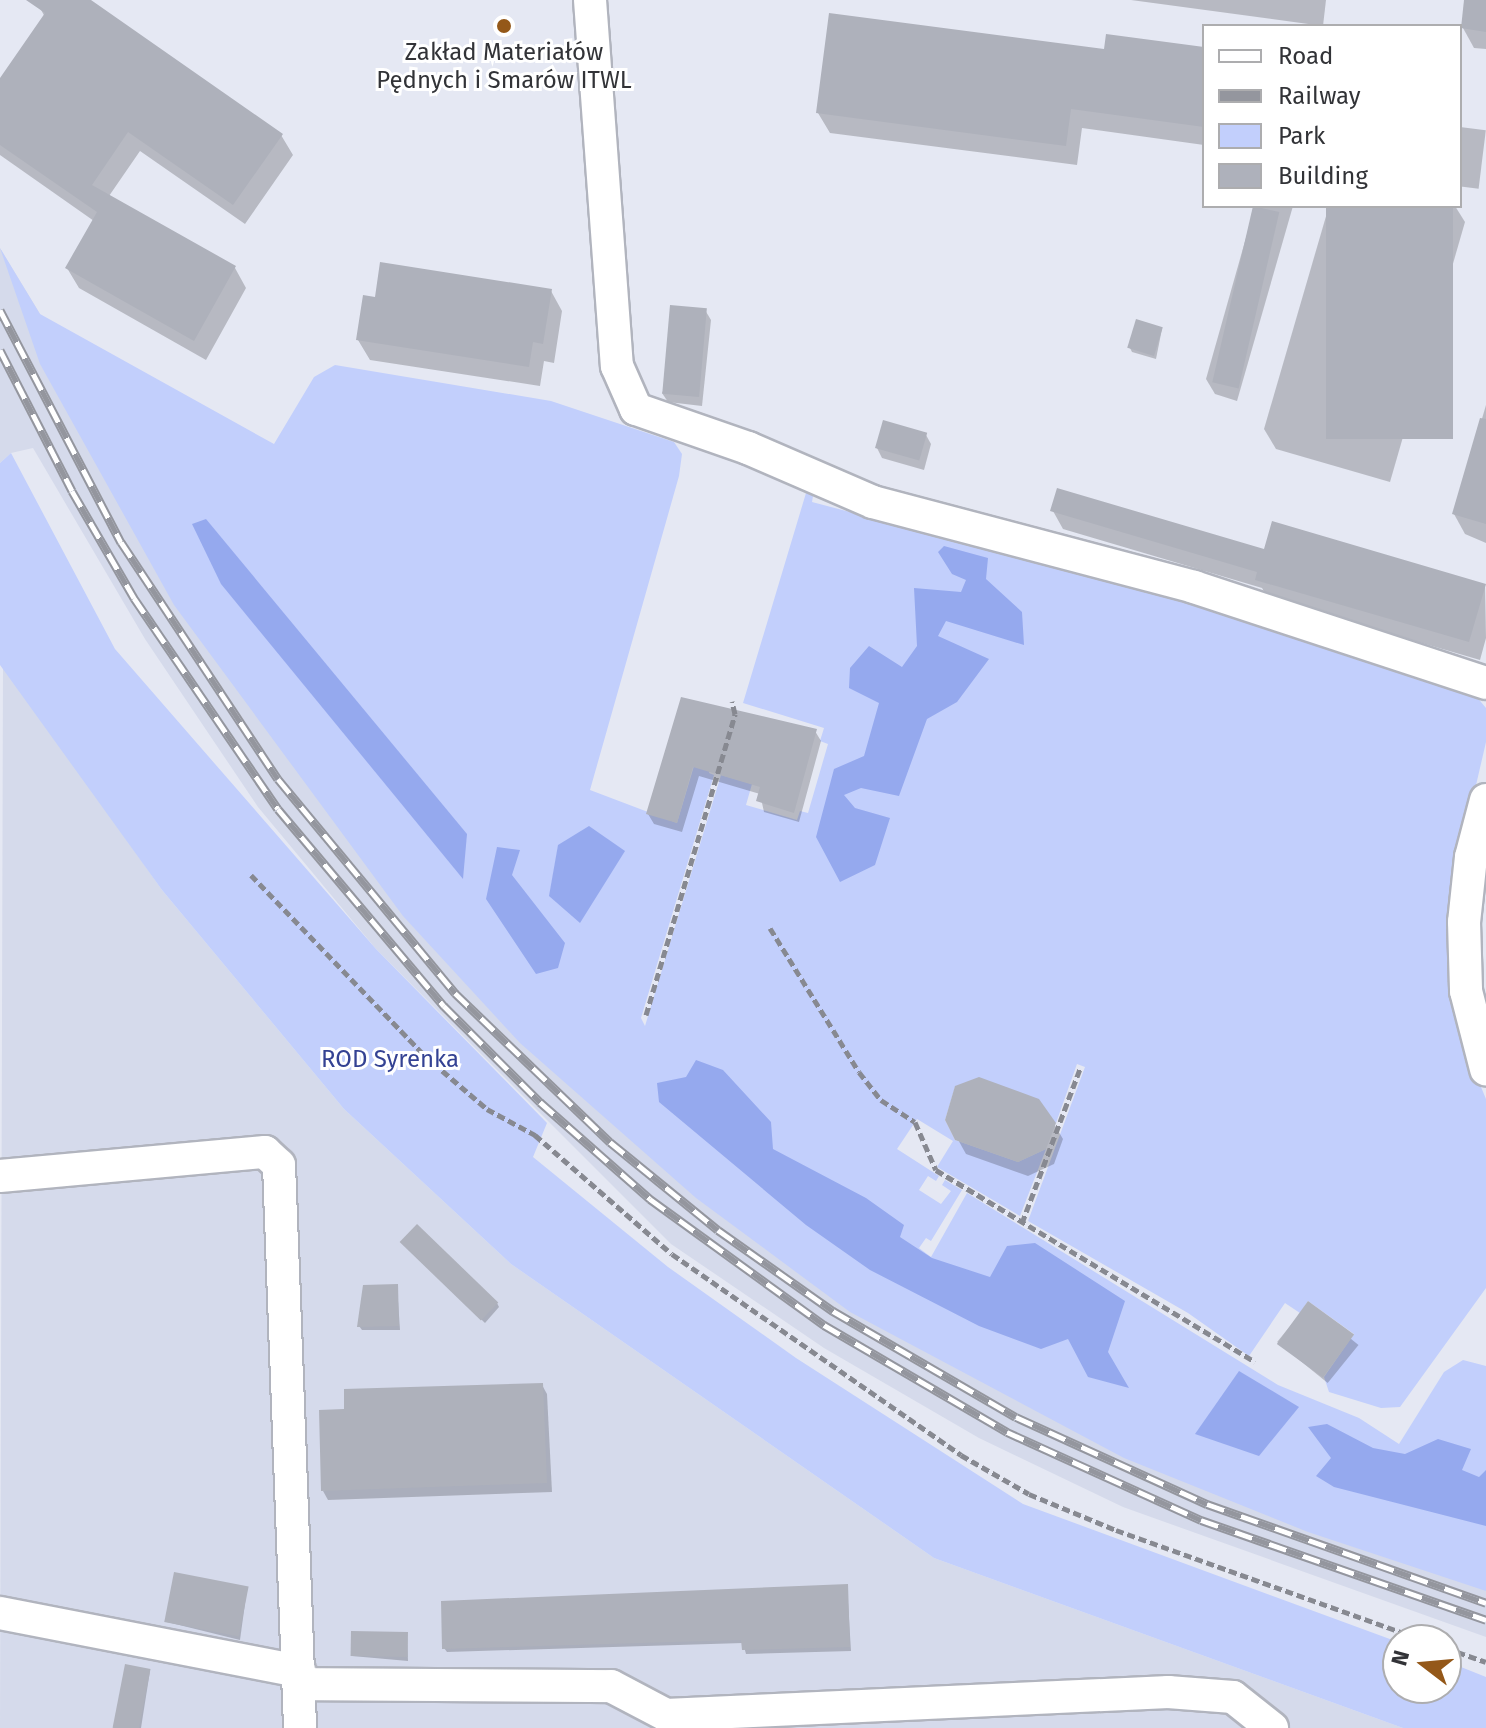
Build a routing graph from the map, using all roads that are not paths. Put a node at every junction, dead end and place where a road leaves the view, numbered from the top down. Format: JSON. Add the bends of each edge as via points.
{"nodes":[{"id":1,"x":590,"y":0,"type":"edge"},
{"id":2,"x":1486,"y":683,"type":"edge"},
{"id":3,"x":1486,"y":800,"type":"edge"},
{"id":4,"x":1486,"y":1069,"type":"edge"},
{"id":5,"x":0,"y":1176,"type":"edge"},
{"id":6,"x":0,"y":1613,"type":"edge"},
{"id":7,"x":299,"y":1678,"type":"junction"},
{"id":8,"x":300,"y":1728,"type":"edge"},
{"id":9,"x":1272,"y":1728,"type":"edge"}],
"edges":[{"from":1,"to":2,"type":"lane","via":[[617,366],[636,409],[748,448],[873,502],[1194,587]]},
{"from":3,"to":4,"type":"lane","via":[[1471,857],[1464,922],[1466,991]]},
{"from":5,"to":7,"type":"lane","via":[[265,1152],[279,1165]]},
{"from":6,"to":7,"type":"lane"},
{"from":7,"to":8,"type":"lane"},
{"from":7,"to":9,"type":"lane","via":[[611,1686],[666,1715],[1168,1692],[1233,1697]]}]}
